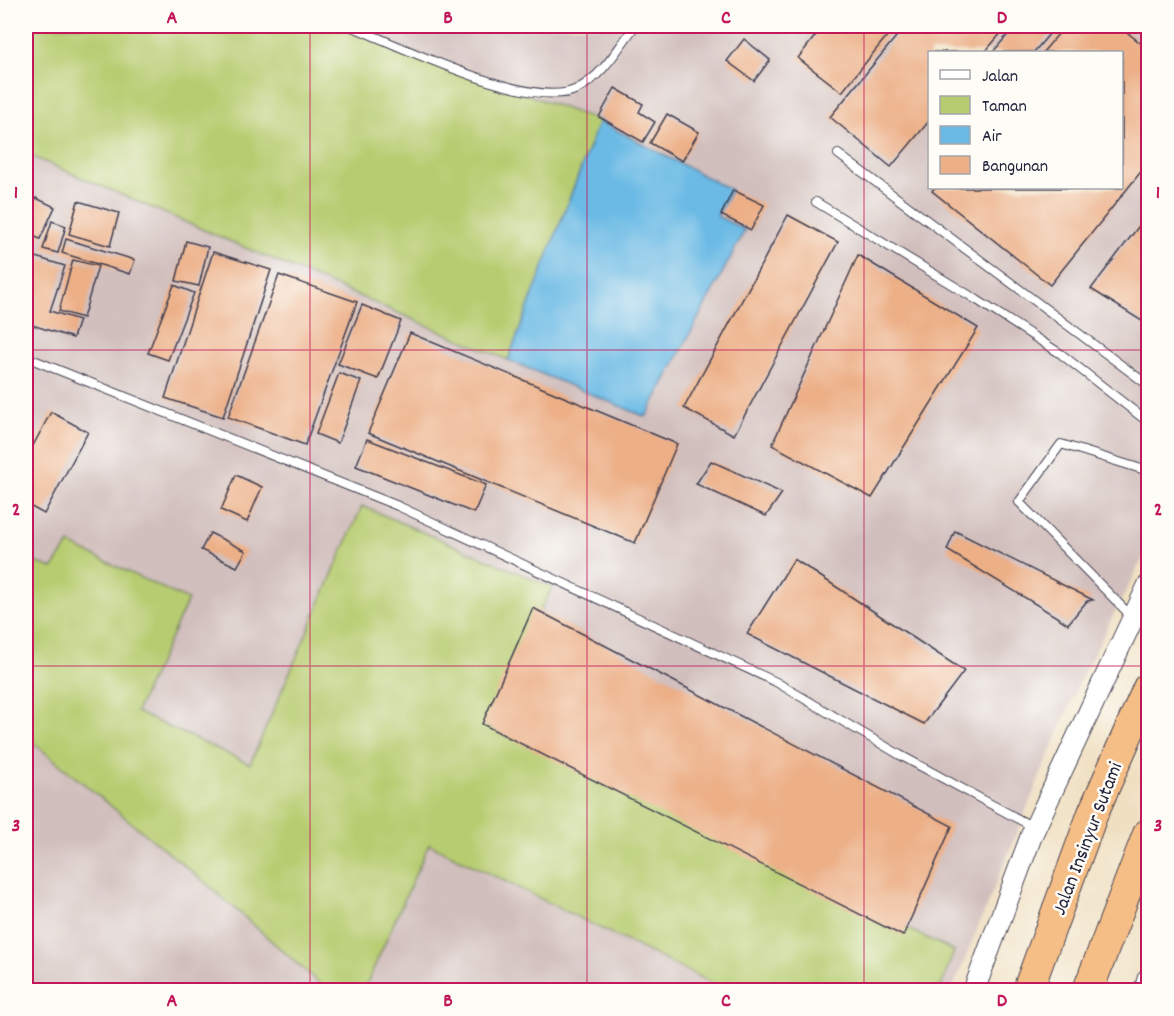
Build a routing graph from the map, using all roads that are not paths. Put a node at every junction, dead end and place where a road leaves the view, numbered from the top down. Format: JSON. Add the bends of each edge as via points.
{"nodes":[{"id":1,"x":350,"y":26,"type":"edge"},
{"id":2,"x":635,"y":26,"type":"edge"},
{"id":3,"x":838,"y":154,"type":"dead end"},
{"id":4,"x":816,"y":202,"type":"dead end"},
{"id":5,"x":26,"y":357,"type":"edge"},
{"id":6,"x":1149,"y":385,"type":"edge"},
{"id":7,"x":1149,"y":422,"type":"edge"},
{"id":8,"x":1149,"y":471,"type":"edge"},
{"id":9,"x":1149,"y":586,"type":"edge"},
{"id":10,"x":1132,"y":617,"type":"junction"},
{"id":11,"x":1149,"y":688,"type":"edge"},
{"id":12,"x":1035,"y":828,"type":"junction"},
{"id":13,"x":1149,"y":834,"type":"edge"},
{"id":14,"x":1149,"y":980,"type":"edge"},
{"id":15,"x":974,"y":990,"type":"edge"},
{"id":16,"x":1028,"y":990,"type":"edge"},
{"id":17,"x":1088,"y":990,"type":"edge"},
{"id":18,"x":1144,"y":990,"type":"edge"}],
"edges":[{"from":1,"to":2,"type":"lane","via":[[489,82],[540,94],[574,91],[592,81]]},
{"from":3,"to":6,"type":"lane"},
{"from":4,"to":7,"type":"lane","via":[[1061,354]]},
{"from":5,"to":12,"type":"lane","via":[[398,506],[776,682]]},
{"from":8,"to":10,"type":"lane","via":[[1061,444],[1019,502]]},
{"from":9,"to":10,"type":"street"},
{"from":10,"to":12,"type":"street"},
{"from":11,"to":16,"type":"highway","name":"Jalan Insinyur Sutami","via":[[1093,813]]},
{"from":12,"to":15,"type":"street"},
{"from":13,"to":17,"type":"highway"},
{"from":14,"to":18,"type":"street"}]}
